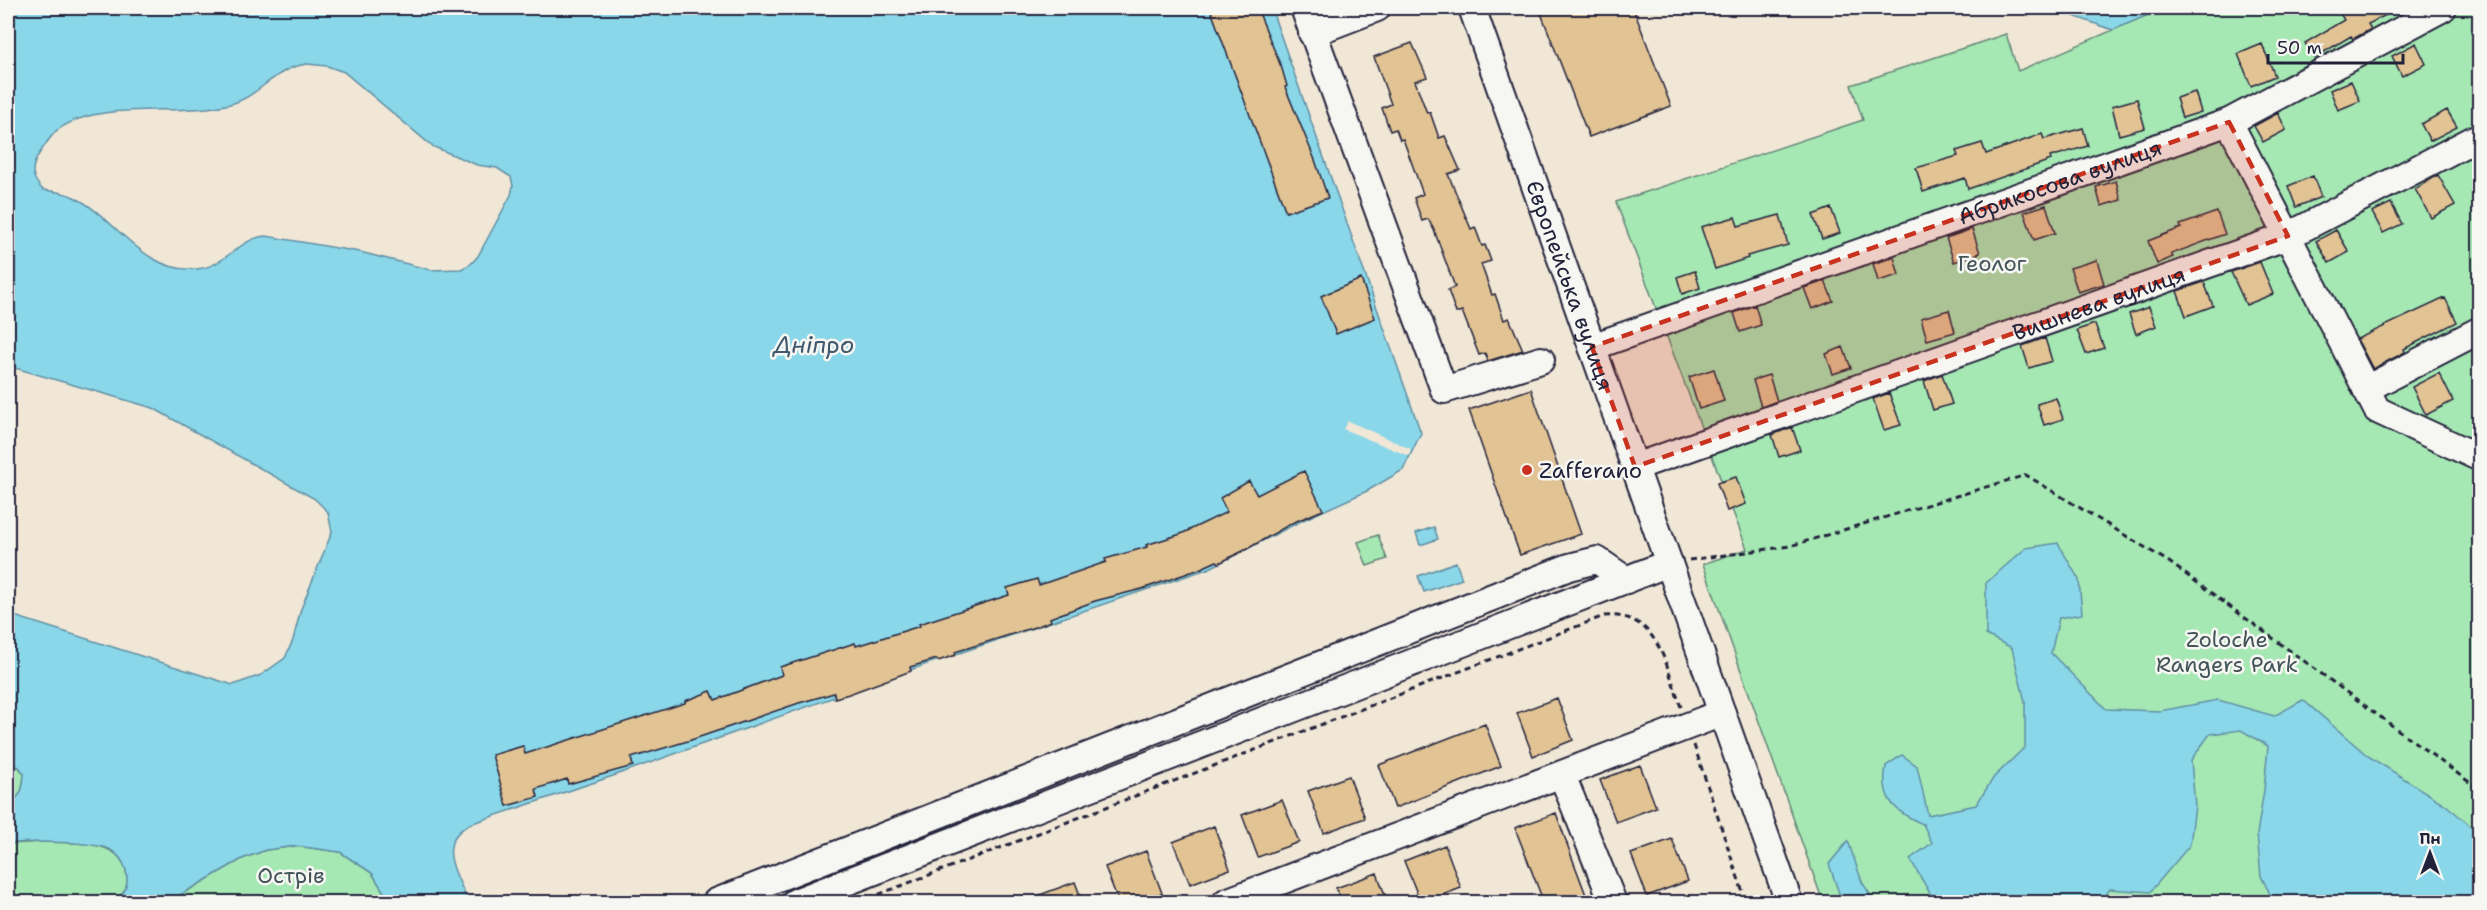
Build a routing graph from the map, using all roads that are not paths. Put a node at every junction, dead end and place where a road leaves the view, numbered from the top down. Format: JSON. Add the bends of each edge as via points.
{"nodes":[{"id":1,"x":1304,"y":8,"type":"edge"},
{"id":2,"x":1377,"y":8,"type":"edge"},
{"id":3,"x":1472,"y":8,"type":"edge"},
{"id":4,"x":2443,"y":8,"type":"edge"},
{"id":5,"x":1312,"y":33,"type":"junction"},
{"id":6,"x":2229,"y":122,"type":"junction"},
{"id":7,"x":2480,"y":136,"type":"edge"},
{"id":8,"x":2288,"y":236,"type":"junction"},
{"id":9,"x":2480,"y":330,"type":"edge"},
{"id":10,"x":1592,"y":347,"type":"junction"},
{"id":11,"x":1541,"y":360,"type":"dead end"},
{"id":12,"x":2366,"y":389,"type":"junction"},
{"id":13,"x":2480,"y":458,"type":"edge"},
{"id":14,"x":1635,"y":467,"type":"junction"},
{"id":15,"x":1669,"y":563,"type":"junction"},
{"id":16,"x":1626,"y":580,"type":"junction"},
{"id":17,"x":1722,"y":713,"type":"junction"},
{"id":18,"x":1562,"y":775,"type":"junction"},
{"id":19,"x":716,"y":903,"type":"edge"},
{"id":20,"x":795,"y":903,"type":"edge"},
{"id":21,"x":1226,"y":903,"type":"edge"},
{"id":22,"x":1613,"y":903,"type":"edge"},
{"id":23,"x":1789,"y":903,"type":"edge"}],
"edges":[{"from":1,"to":5,"type":"street"},
{"from":2,"to":5,"type":"street"},
{"from":3,"to":10,"type":"street","name":"Європейська вулиця"},
{"from":4,"to":6,"type":"street","name":"Абрикосова вулиця"},
{"from":5,"to":11,"type":"street","via":[[1444,390]]},
{"from":6,"to":8,"type":"street"},
{"from":6,"to":10,"type":"street","name":"Абрикосова вулиця"},
{"from":7,"to":8,"type":"street","name":"Вишнева вулиця"},
{"from":8,"to":12,"type":"street"},
{"from":8,"to":14,"type":"street","name":"Вишнева вулиця"},
{"from":9,"to":12,"type":"street"},
{"from":10,"to":14,"type":"street","name":"Європейська вулиця"},
{"from":12,"to":13,"type":"street","via":[[2377,410]]},
{"from":14,"to":15,"type":"street","name":"Європейська вулиця"},
{"from":15,"to":16,"type":"street"},
{"from":15,"to":17,"type":"street","name":"Європейська вулиця"},
{"from":16,"to":19,"type":"street","via":[[1598,560],[1569,567]]},
{"from":16,"to":20,"type":"street"},
{"from":17,"to":18,"type":"street"},
{"from":17,"to":23,"type":"street","name":"Європейська вулиця"},
{"from":18,"to":21,"type":"street"},
{"from":18,"to":22,"type":"street"}]}
